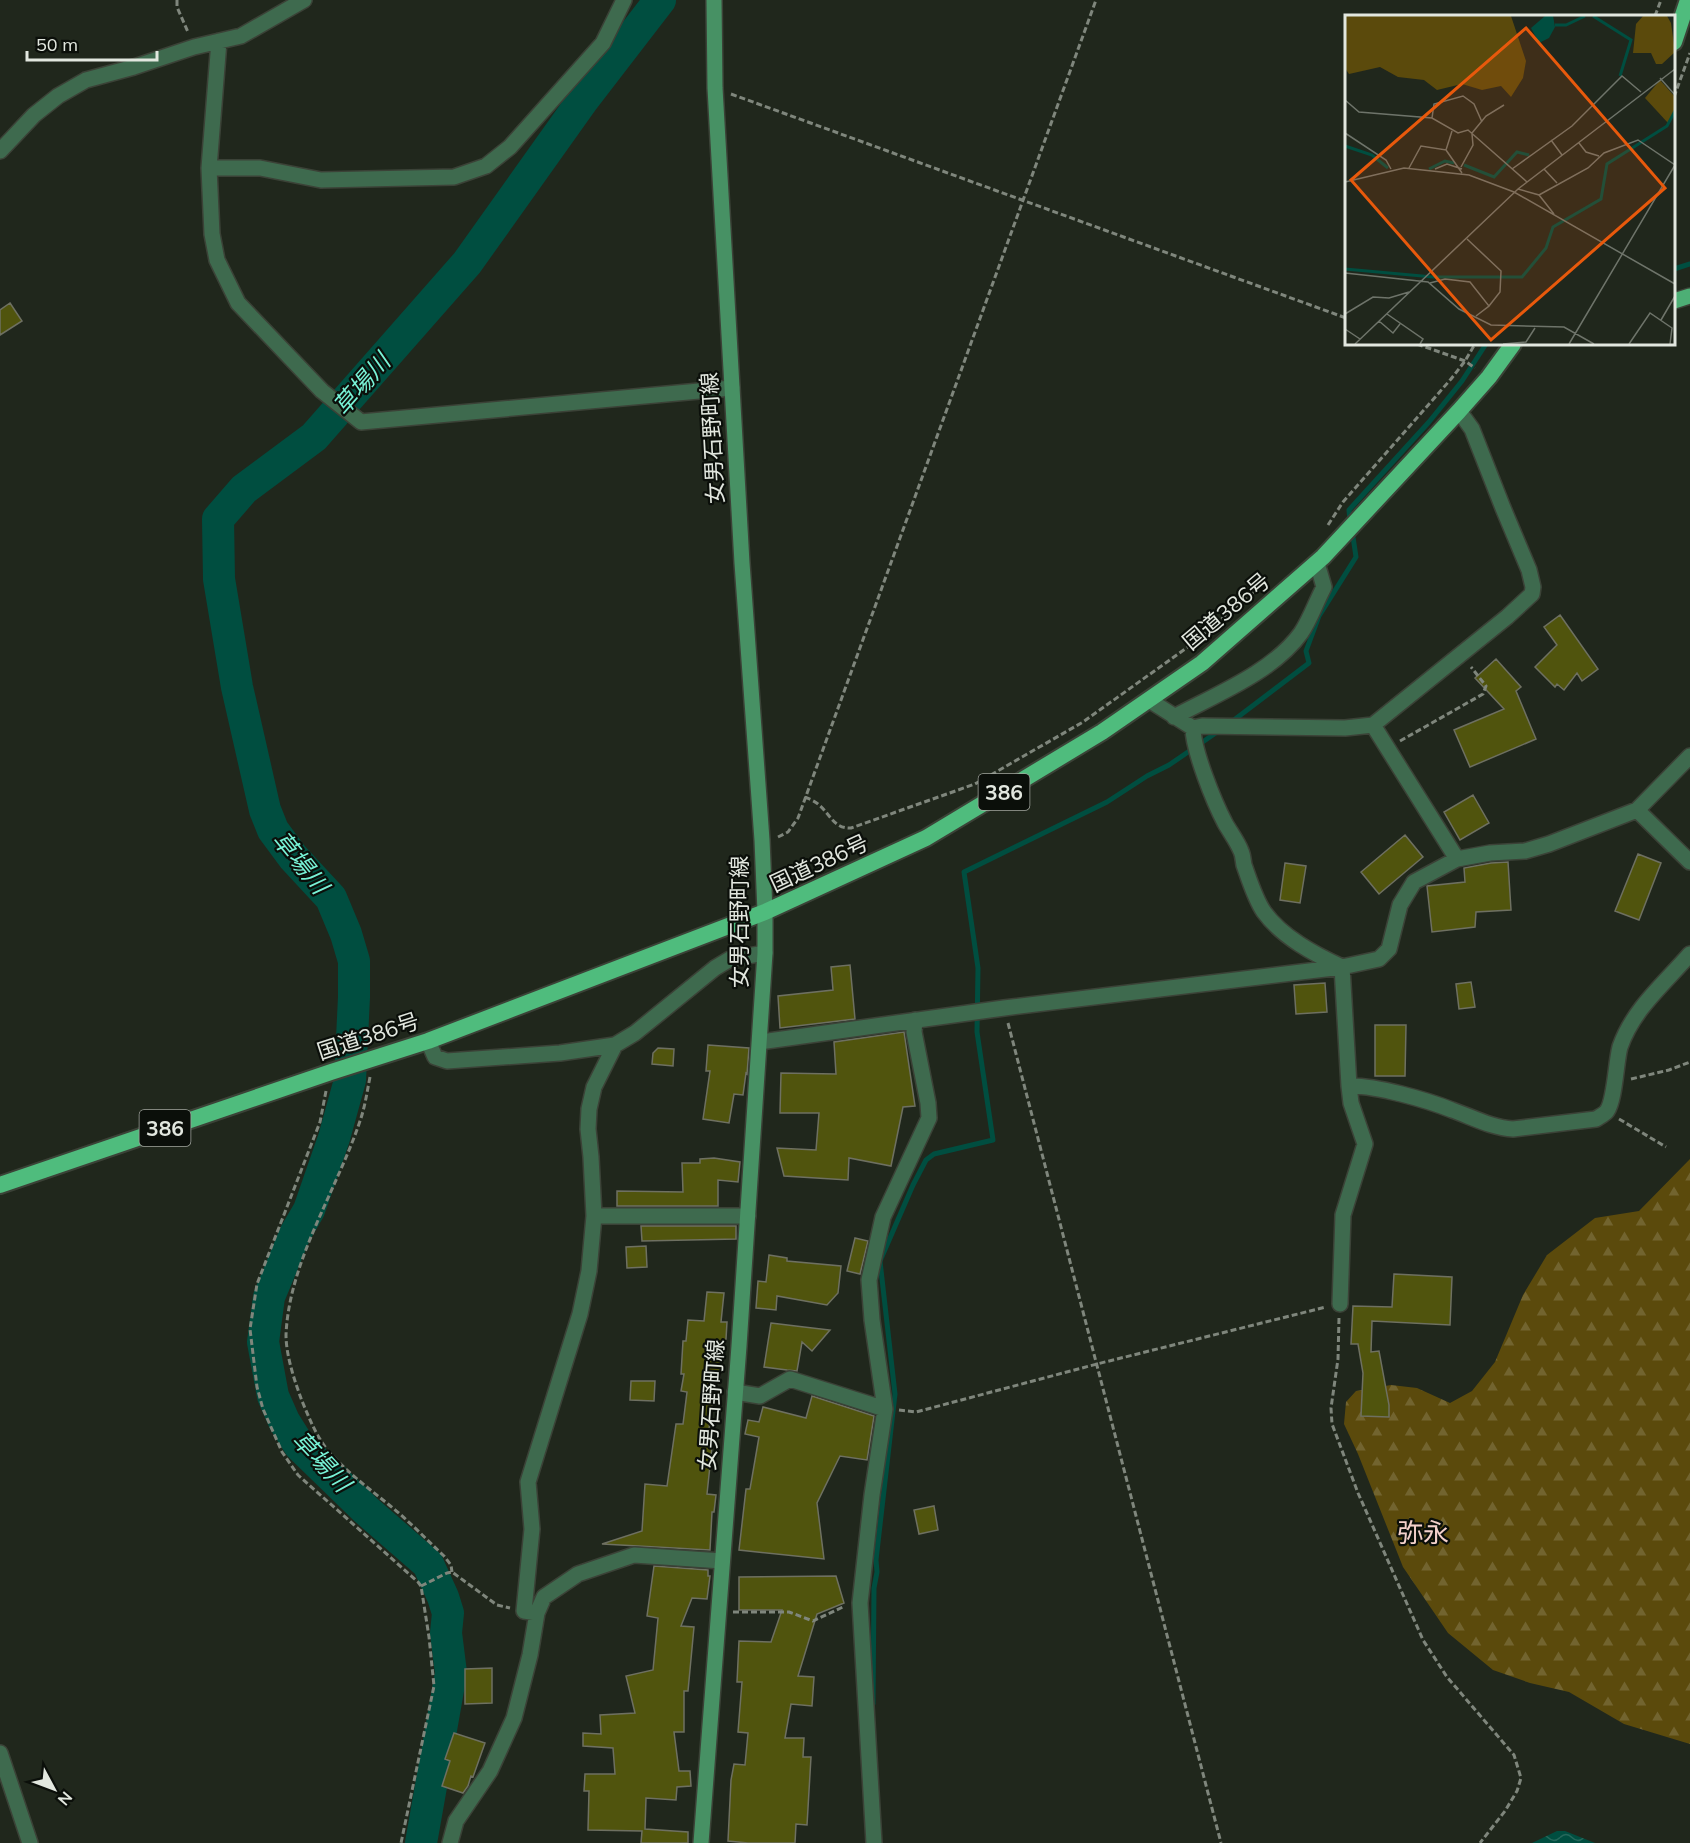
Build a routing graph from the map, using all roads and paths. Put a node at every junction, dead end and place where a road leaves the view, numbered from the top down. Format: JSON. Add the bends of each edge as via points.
{"nodes":[{"id":1,"x":177,"y":0,"type":"edge"},
{"id":2,"x":304,"y":0,"type":"edge"},
{"id":3,"x":624,"y":0,"type":"edge"},
{"id":4,"x":714,"y":0,"type":"edge"},
{"id":5,"x":1096,"y":0,"type":"edge"},
{"id":6,"x":1661,"y":0,"type":"edge"},
{"id":7,"x":1688,"y":0,"type":"edge"},
{"id":8,"x":1655,"y":15,"type":"edge"},
{"id":9,"x":1675,"y":39,"type":"edge"},
{"id":10,"x":219,"y":41,"type":"junction"},
{"id":11,"x":194,"y":47,"type":"junction"},
{"id":12,"x":1690,"y":53,"type":"edge"},
{"id":13,"x":715,"y":88,"type":"junction"},
{"id":14,"x":1675,"y":94,"type":"edge"},
{"id":15,"x":0,"y":151,"type":"edge"},
{"id":16,"x":209,"y":168,"type":"junction"},
{"id":17,"x":1023,"y":199,"type":"junction"},
{"id":18,"x":1690,"y":296,"type":"edge"},
{"id":19,"x":1675,"y":301,"type":"edge"},
{"id":20,"x":1345,"y":317,"type":"edge"},
{"id":21,"x":1420,"y":345,"type":"edge"},
{"id":22,"x":1474,"y":345,"type":"edge"},
{"id":23,"x":1513,"y":345,"type":"edge"},
{"id":24,"x":1465,"y":361,"type":"junction"},
{"id":25,"x":1489,"y":377,"type":"junction"},
{"id":26,"x":732,"y":388,"type":"junction"},
{"id":27,"x":1459,"y":411,"type":"junction"},
{"id":28,"x":1323,"y":533,"type":"dead end"},
{"id":29,"x":1317,"y":563,"type":"junction"},
{"id":30,"x":1271,"y":578,"type":"dead end"},
{"id":31,"x":1461,"y":654,"type":"junction"},
{"id":32,"x":1149,"y":700,"type":"junction"},
{"id":33,"x":1174,"y":717,"type":"junction"},
{"id":34,"x":1373,"y":725,"type":"junction"},
{"id":35,"x":1192,"y":728,"type":"junction"},
{"id":36,"x":1387,"y":748,"type":"junction"},
{"id":37,"x":1690,"y":756,"type":"edge"},
{"id":38,"x":805,"y":797,"type":"junction"},
{"id":39,"x":1637,"y":810,"type":"junction"},
{"id":40,"x":762,"y":840,"type":"junction"},
{"id":41,"x":1457,"y":859,"type":"junction"},
{"id":42,"x":1690,"y":862,"type":"edge"},
{"id":43,"x":765,"y":912,"type":"junction"},
{"id":44,"x":765,"y":952,"type":"junction"},
{"id":45,"x":1690,"y":954,"type":"edge"},
{"id":46,"x":1342,"y":967,"type":"junction"},
{"id":47,"x":1004,"y":1008,"type":"junction"},
{"id":48,"x":915,"y":1020,"type":"junction"},
{"id":49,"x":428,"y":1041,"type":"junction"},
{"id":50,"x":760,"y":1042,"type":"junction"},
{"id":51,"x":615,"y":1045,"type":"junction"},
{"id":52,"x":375,"y":1058,"type":"junction"},
{"id":53,"x":1690,"y":1062,"type":"edge"},
{"id":54,"x":331,"y":1072,"type":"junction"},
{"id":55,"x":1349,"y":1086,"type":"junction"},
{"id":56,"x":1613,"y":1086,"type":"junction"},
{"id":57,"x":1607,"y":1111,"type":"junction"},
{"id":58,"x":1666,"y":1147,"type":"dead end"},
{"id":59,"x":0,"y":1185,"type":"edge"},
{"id":60,"x":748,"y":1215,"type":"junction"},
{"id":61,"x":594,"y":1216,"type":"junction"},
{"id":62,"x":1340,"y":1304,"type":"junction"},
{"id":63,"x":1097,"y":1364,"type":"junction"},
{"id":64,"x":735,"y":1392,"type":"junction"},
{"id":65,"x":885,"y":1409,"type":"junction"},
{"id":66,"x":723,"y":1561,"type":"junction"},
{"id":67,"x":452,"y":1572,"type":"junction"},
{"id":68,"x":421,"y":1586,"type":"junction"},
{"id":69,"x":860,"y":1599,"type":"junction"},
{"id":70,"x":530,"y":1612,"type":"junction"},
{"id":71,"x":718,"y":1612,"type":"junction"},
{"id":72,"x":0,"y":1753,"type":"edge"},
{"id":73,"x":30,"y":1843,"type":"edge"},
{"id":74,"x":401,"y":1843,"type":"edge"},
{"id":75,"x":450,"y":1843,"type":"edge"},
{"id":76,"x":701,"y":1843,"type":"edge"},
{"id":77,"x":874,"y":1843,"type":"edge"},
{"id":78,"x":1221,"y":1843,"type":"edge"},
{"id":79,"x":1480,"y":1843,"type":"edge"}],
"edges":[{"from":1,"to":11,"type":"path"},
{"from":2,"to":10,"type":"street","via":[[242,36]]},
{"from":3,"to":16,"type":"street","via":[[603,43],[510,147],[486,166],[454,177],[321,180],[260,168]]},
{"from":4,"to":13,"type":"main road","name":"女男石野町線"},
{"from":5,"to":17,"type":"path"},
{"from":6,"to":8,"type":"path"},
{"from":7,"to":9,"type":"highway"},
{"from":10,"to":11,"type":"street"},
{"from":10,"to":16,"type":"street"},
{"from":11,"to":15,"type":"street","via":[[86,80],[34,115]]},
{"from":12,"to":14,"type":"path"},
{"from":13,"to":17,"type":"path"},
{"from":13,"to":26,"type":"main road","name":"女男石野町線"},
{"from":16,"to":26,"type":"street","via":[[217,260],[238,303],[322,391],[361,422]]},
{"from":17,"to":20,"type":"path"},
{"from":17,"to":38,"type":"path"},
{"from":18,"to":19,"type":"main road"},
{"from":21,"to":24,"type":"path"},
{"from":22,"to":24,"type":"path"},
{"from":23,"to":25,"type":"highway","name":"国道386号","number":"386"},
{"from":24,"to":25,"type":"path"},
{"from":24,"to":28,"type":"path","via":[[1343,502]]},
{"from":25,"to":27,"type":"highway","name":"国道386号","number":"386"},
{"from":26,"to":40,"type":"main road","name":"女男石野町線"},
{"from":27,"to":29,"type":"highway","name":"国道386号","number":"386"},
{"from":27,"to":31,"type":"street","via":[[1472,429],[1533,587],[1532,594]]},
{"from":29,"to":32,"type":"highway","name":"国道386号","number":"386","via":[[1202,663]]},
{"from":29,"to":33,"type":"street","via":[[1324,587],[1302,632],[1282,655]]},
{"from":30,"to":38,"type":"path","via":[[1192,644],[1083,722],[975,784],[845,829],[819,804]]},
{"from":31,"to":34,"type":"street"},
{"from":31,"to":36,"type":"path","via":[[1486,686],[1483,694]]},
{"from":32,"to":33,"type":"street"},
{"from":32,"to":43,"type":"highway","name":"国道386号","number":"386","via":[[926,838]]},
{"from":33,"to":35,"type":"street"},
{"from":34,"to":35,"type":"street"},
{"from":34,"to":36,"type":"street"},
{"from":35,"to":46,"type":"street","via":[[1213,796],[1242,853],[1263,911],[1293,939]]},
{"from":36,"to":41,"type":"street"},
{"from":37,"to":39,"type":"street"},
{"from":38,"to":40,"type":"path","via":[[788,832],[774,840]]},
{"from":39,"to":41,"type":"street","via":[[1525,851]]},
{"from":39,"to":42,"type":"street"},
{"from":40,"to":43,"type":"main road","name":"女男石野町線"},
{"from":41,"to":46,"type":"street","via":[[1414,882],[1400,905],[1389,949],[1379,959]]},
{"from":43,"to":44,"type":"main road","name":"女男石野町線"},
{"from":43,"to":49,"type":"highway","name":"国道386号","number":"386"},
{"from":44,"to":50,"type":"main road","name":"女男石野町線"},
{"from":44,"to":51,"type":"street","via":[[730,959]]},
{"from":45,"to":56,"type":"street","via":[[1630,1024],[1620,1047]]},
{"from":46,"to":47,"type":"street"},
{"from":46,"to":55,"type":"street"},
{"from":47,"to":48,"type":"street"},
{"from":47,"to":63,"type":"path"},
{"from":48,"to":50,"type":"street"},
{"from":48,"to":65,"type":"street","via":[[929,1118],[883,1217],[869,1280]]},
{"from":49,"to":51,"type":"street","via":[[435,1057],[447,1061]]},
{"from":49,"to":52,"type":"highway","name":"国道386号","number":"386"},
{"from":50,"to":60,"type":"main road","name":"女男石野町線"},
{"from":51,"to":61,"type":"street","via":[[594,1087],[589,1109]]},
{"from":52,"to":54,"type":"highway","name":"国道386号","number":"386"},
{"from":52,"to":67,"type":"path","via":[[360,1121],[297,1279],[286,1337],[300,1394],[314,1430],[329,1452],[444,1556]]},
{"from":53,"to":56,"type":"path"},
{"from":54,"to":59,"type":"highway","name":"国道386号","number":"386"},
{"from":54,"to":68,"type":"path","via":[[320,1122],[257,1284],[250,1329],[257,1387],[282,1452],[298,1475]]},
{"from":55,"to":57,"type":"street","via":[[1438,1104],[1501,1128],[1596,1119]]},
{"from":55,"to":62,"type":"street","via":[[1365,1144],[1343,1215]]},
{"from":56,"to":57,"type":"street"},
{"from":57,"to":58,"type":"path"},
{"from":60,"to":61,"type":"street"},
{"from":60,"to":64,"type":"main road","name":"女男石野町線"},
{"from":61,"to":70,"type":"street","via":[[580,1314],[528,1482],[532,1529]]},
{"from":62,"to":63,"type":"path"},
{"from":62,"to":79,"type":"path","via":[[1338,1359],[1330,1408],[1332,1424],[1423,1640],[1447,1677],[1514,1755],[1521,1778],[1505,1811]]},
{"from":63,"to":65,"type":"path","via":[[916,1412]]},
{"from":63,"to":78,"type":"path"},
{"from":64,"to":65,"type":"street","via":[[760,1396],[790,1379]]},
{"from":64,"to":66,"type":"main road","name":"女男石野町線"},
{"from":65,"to":69,"type":"street"},
{"from":66,"to":70,"type":"street","via":[[634,1555],[578,1574],[544,1597]]},
{"from":66,"to":71,"type":"main road","name":"女男石野町線"},
{"from":67,"to":68,"type":"path"},
{"from":67,"to":70,"type":"path","via":[[497,1605]]},
{"from":68,"to":74,"type":"path","via":[[434,1686]]},
{"from":69,"to":71,"type":"path","via":[[813,1621],[789,1612]]},
{"from":69,"to":77,"type":"street"},
{"from":70,"to":75,"type":"street","via":[[530,1655],[514,1718],[490,1771],[456,1821]]},
{"from":71,"to":76,"type":"main road","name":"女男石野町線"},
{"from":72,"to":73,"type":"street"}]}
